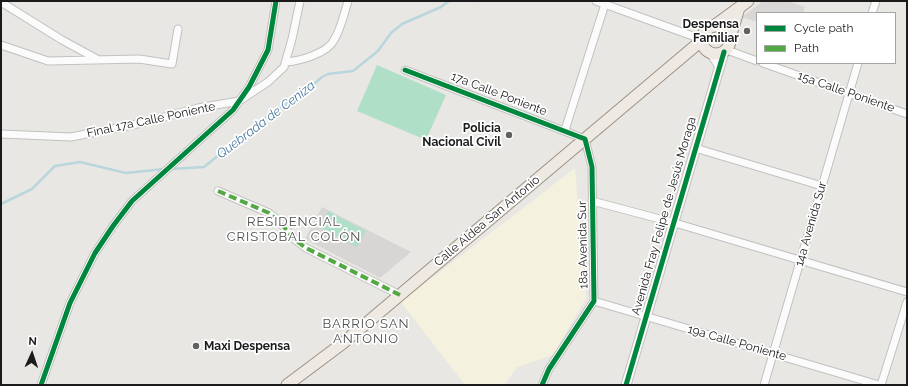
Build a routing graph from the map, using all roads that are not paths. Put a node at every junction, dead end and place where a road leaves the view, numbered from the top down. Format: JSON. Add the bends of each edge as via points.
{"nodes":[{"id":1,"x":276,"y":1,"type":"edge"},
{"id":2,"x":300,"y":1,"type":"edge"},
{"id":3,"x":348,"y":1,"type":"edge"},
{"id":4,"x":596,"y":1,"type":"edge"},
{"id":5,"x":876,"y":1,"type":"edge"},
{"id":6,"x":1,"y":2,"type":"edge"},
{"id":7,"x":606,"y":2,"type":"edge"},
{"id":8,"x":743,"y":3,"type":"edge"},
{"id":9,"x":872,"y":12,"type":"edge"},
{"id":10,"x":714,"y":26,"type":"junction"},
{"id":11,"x":178,"y":29,"type":"dead end"},
{"id":12,"x":730,"y":38,"type":"junction"},
{"id":13,"x":1,"y":45,"type":"edge"},
{"id":14,"x":705,"y":46,"type":"junction"},
{"id":15,"x":725,"y":51,"type":"junction"},
{"id":16,"x":99,"y":60,"type":"junction"},
{"id":17,"x":756,"y":61,"type":"edge"},
{"id":18,"x":286,"y":62,"type":"junction"},
{"id":19,"x":766,"y":64,"type":"edge"},
{"id":20,"x":858,"y":64,"type":"edge"},
{"id":21,"x":719,"y":65,"type":"junction"},
{"id":22,"x":406,"y":70,"type":"dead end"},
{"id":23,"x":849,"y":94,"type":"junction"},
{"id":24,"x":239,"y":101,"type":"junction"},
{"id":25,"x":907,"y":114,"type":"edge"},
{"id":26,"x":565,"y":130,"type":"junction"},
{"id":27,"x":1,"y":134,"type":"edge"},
{"id":28,"x":585,"y":139,"type":"junction"},
{"id":29,"x":695,"y":148,"type":"junction"},
{"id":30,"x":822,"y":186,"type":"junction"},
{"id":31,"x":218,"y":190,"type":"dead end"},
{"id":32,"x":592,"y":201,"type":"junction"},
{"id":33,"x":674,"y":223,"type":"junction"},
{"id":34,"x":800,"y":260,"type":"junction"},
{"id":35,"x":907,"y":292,"type":"edge"},
{"id":36,"x":400,"y":295,"type":"junction"},
{"id":37,"x":594,"y":301,"type":"junction"},
{"id":38,"x":907,"y":302,"type":"edge"},
{"id":39,"x":645,"y":316,"type":"junction"},
{"id":40,"x":773,"y":354,"type":"junction"},
{"id":41,"x":41,"y":385,"type":"edge"},
{"id":42,"x":287,"y":385,"type":"edge"},
{"id":43,"x":542,"y":385,"type":"edge"},
{"id":44,"x":626,"y":385,"type":"edge"},
{"id":45,"x":764,"y":385,"type":"edge"},
{"id":46,"x":880,"y":385,"type":"edge"}],
"edges":[{"from":1,"to":24,"type":"street","via":[[268,50]]},
{"from":2,"to":18,"type":"street"},
{"from":3,"to":18,"type":"street","via":[[334,41],[329,47],[300,61]]},
{"from":4,"to":7,"type":"street"},
{"from":5,"to":9,"type":"street"},
{"from":6,"to":16,"type":"street"},
{"from":7,"to":14,"type":"street"},
{"from":7,"to":26,"type":"street"},
{"from":8,"to":10,"type":"main road"},
{"from":8,"to":12,"type":"main road"},
{"from":10,"to":12,"type":"main road","via":[[723,27]]},
{"from":10,"to":14,"type":"main road","via":[[705,30]]},
{"from":11,"to":16,"type":"street","via":[[172,64],[139,60]]},
{"from":12,"to":15,"type":"main road"},
{"from":13,"to":16,"type":"street","via":[[48,61]]},
{"from":14,"to":15,"type":"main road"},
{"from":14,"to":21,"type":"street"},
{"from":14,"to":28,"type":"main road","name":"Calle Aldea San Antonio","via":[[685,55]]},
{"from":15,"to":17,"type":"street"},
{"from":15,"to":21,"type":"street","name":"Avenida Fray Felipe de Jesús Moraga"},
{"from":18,"to":24,"type":"street","name":"Final 17a Calle Poniente","via":[[280,73]]},
{"from":19,"to":23,"type":"street","name":"15a Calle Poniente"},
{"from":20,"to":23,"type":"street","name":"14a Avenida Sur"},
{"from":21,"to":29,"type":"street","name":"Avenida Fray Felipe de Jesús Moraga"},
{"from":22,"to":26,"type":"street","name":"17a Calle Poniente"},
{"from":23,"to":25,"type":"street","name":"15a Calle Poniente"},
{"from":23,"to":30,"type":"street","name":"14a Avenida Sur"},
{"from":24,"to":27,"type":"street","name":"Final 17a Calle Poniente","via":[[198,108],[142,124],[71,137]]},
{"from":24,"to":41,"type":"street","via":[[220,123],[132,201],[112,226],[79,281]]},
{"from":26,"to":28,"type":"street","name":"17a Calle Poniente"},
{"from":28,"to":32,"type":"street","name":"18a Avenida Sur","via":[[592,167]]},
{"from":28,"to":36,"type":"main road","name":"Calle Aldea San Antonio"},
{"from":29,"to":30,"type":"street"},
{"from":29,"to":33,"type":"street","name":"Avenida Fray Felipe de Jesús Moraga"},
{"from":30,"to":34,"type":"street","name":"14a Avenida Sur"},
{"from":31,"to":36,"type":"street","via":[[269,213],[299,243]]},
{"from":32,"to":33,"type":"street"},
{"from":32,"to":37,"type":"street","name":"18a Avenida Sur"},
{"from":33,"to":34,"type":"street"},
{"from":33,"to":39,"type":"street","name":"Avenida Fray Felipe de Jesús Moraga"},
{"from":34,"to":35,"type":"street"},
{"from":34,"to":40,"type":"street","name":"14a Avenida Sur"},
{"from":36,"to":42,"type":"main road","name":"Calle Aldea San Antonio","via":[[343,343]]},
{"from":37,"to":39,"type":"street","name":"19a Calle Poniente"},
{"from":37,"to":43,"type":"street","name":"18a Avenida Sur","via":[[549,369]]},
{"from":38,"to":46,"type":"street"},
{"from":39,"to":40,"type":"street","name":"19a Calle Poniente"},
{"from":39,"to":44,"type":"street","name":"Avenida Fray Felipe de Jesús Moraga"},
{"from":40,"to":45,"type":"street","name":"14a Avenida Sur"},
{"from":40,"to":46,"type":"street","name":"19a Calle Poniente"}]}
